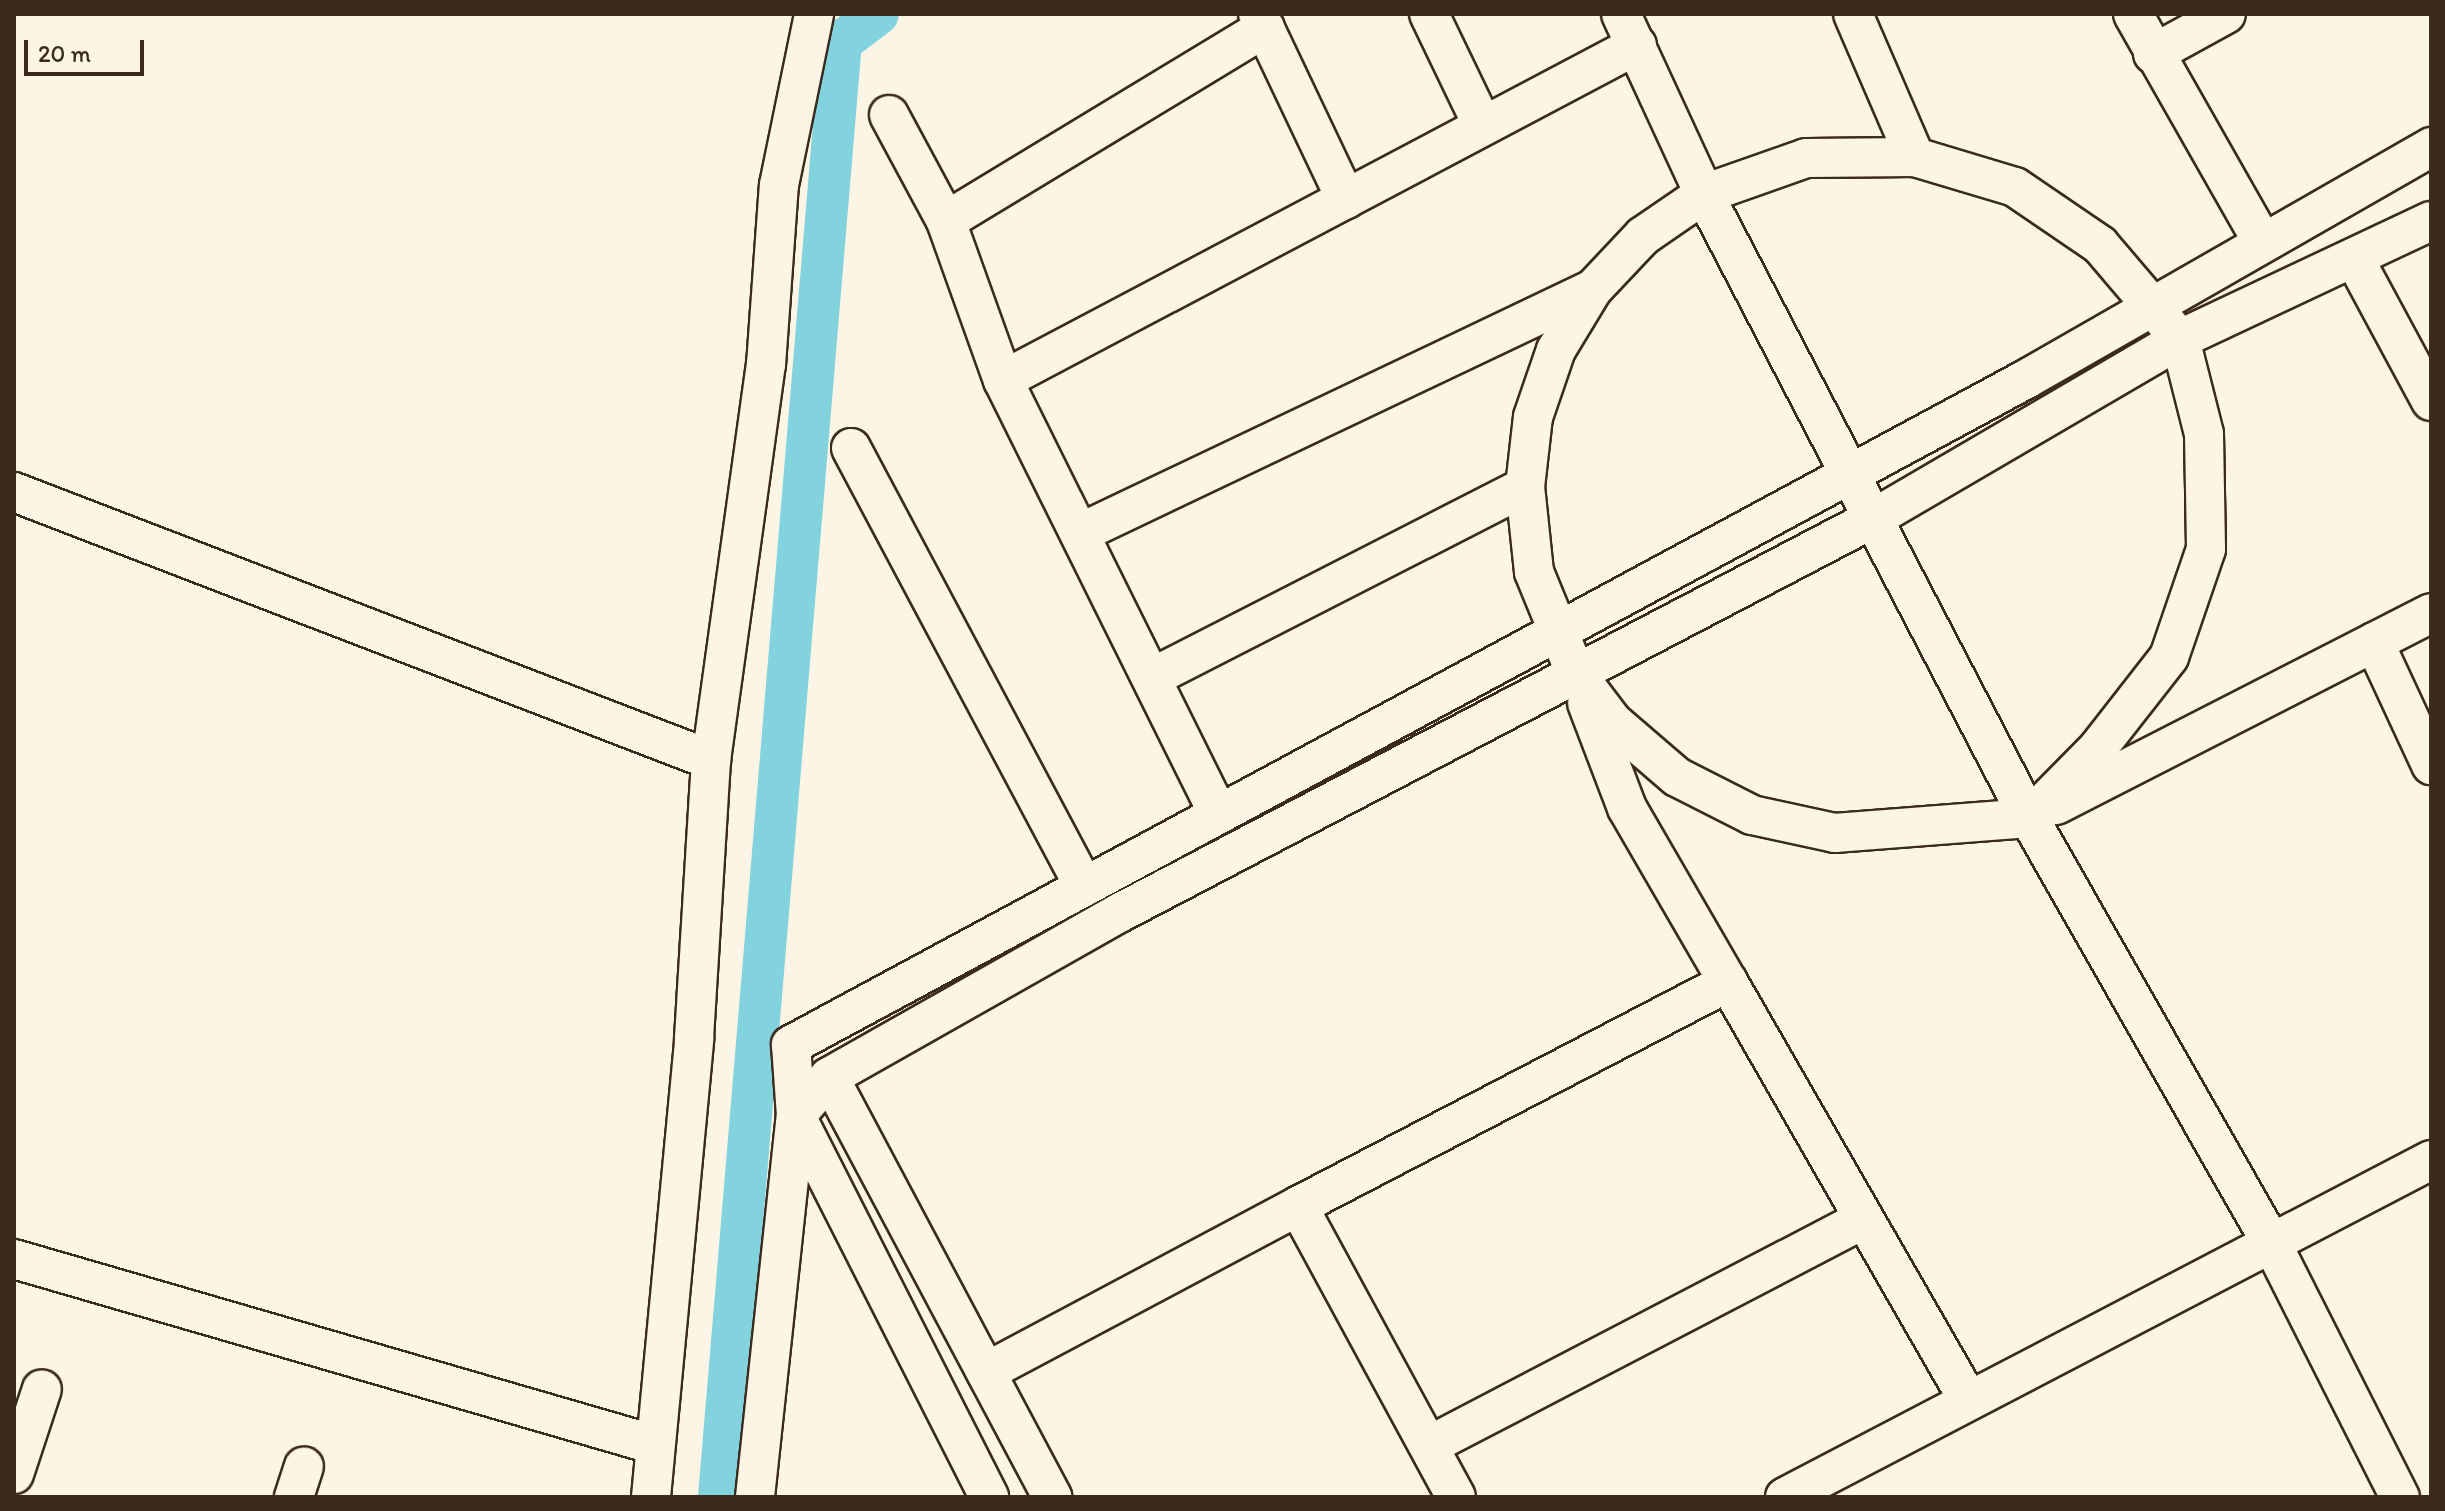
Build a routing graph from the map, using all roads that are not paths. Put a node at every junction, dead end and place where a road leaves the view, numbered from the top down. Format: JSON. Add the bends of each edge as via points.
{"nodes":[{"id":1,"x":814,"y":14,"type":"edge"},
{"id":2,"x":1429,"y":14,"type":"edge"},
{"id":3,"x":1853,"y":14,"type":"edge"},
{"id":4,"x":2133,"y":14,"type":"edge"},
{"id":5,"x":2226,"y":14,"type":"edge"},
{"id":6,"x":1261,"y":21,"type":"edge"},
{"id":7,"x":1629,"y":30,"type":"edge"},
{"id":8,"x":2153,"y":54,"type":"junction"},
{"id":9,"x":889,"y":115,"type":"dead end"},
{"id":10,"x":1483,"y":126,"type":"junction"},
{"id":11,"x":2431,"y":147,"type":"edge"},
{"id":12,"x":1915,"y":157,"type":"junction"},
{"id":13,"x":1704,"y":194,"type":"junction"},
{"id":14,"x":1346,"y":199,"type":"junction"},
{"id":15,"x":946,"y":221,"type":"junction"},
{"id":16,"x":2431,"y":221,"type":"edge"},
{"id":17,"x":2261,"y":239,"type":"junction"},
{"id":18,"x":2355,"y":260,"type":"junction"},
{"id":19,"x":1593,"y":289,"type":"junction"},
{"id":20,"x":2151,"y":305,"type":"junction"},
{"id":21,"x":2180,"y":339,"type":"junction"},
{"id":22,"x":1003,"y":380,"type":"junction"},
{"id":23,"x":2431,"y":401,"type":"edge"},
{"id":24,"x":851,"y":448,"type":"dead end"},
{"id":25,"x":1851,"y":474,"type":"junction"},
{"id":26,"x":1525,"y":487,"type":"junction"},
{"id":27,"x":14,"y":492,"type":"edge"},
{"id":28,"x":1874,"y":518,"type":"junction"},
{"id":29,"x":1080,"y":533,"type":"junction"},
{"id":30,"x":2431,"y":613,"type":"edge"},
{"id":31,"x":1555,"y":630,"type":"junction"},
{"id":32,"x":2374,"y":642,"type":"junction"},
{"id":33,"x":1575,"y":672,"type":"junction"},
{"id":34,"x":1153,"y":677,"type":"junction"},
{"id":35,"x":711,"y":760,"type":"junction"},
{"id":36,"x":2431,"y":765,"type":"edge"},
{"id":37,"x":1218,"y":813,"type":"junction"},
{"id":38,"x":2029,"y":818,"type":"junction"},
{"id":39,"x":1084,"y":887,"type":"junction"},
{"id":40,"x":1728,"y":982,"type":"junction"},
{"id":41,"x":829,"y":1077,"type":"junction"},
{"id":42,"x":796,"y":1116,"type":"junction"},
{"id":43,"x":2431,"y":1160,"type":"edge"},
{"id":44,"x":1298,"y":1206,"type":"junction"},
{"id":45,"x":1864,"y":1219,"type":"junction"},
{"id":46,"x":2270,"y":1240,"type":"junction"},
{"id":47,"x":14,"y":1259,"type":"edge"},
{"id":48,"x":986,"y":1372,"type":"junction"},
{"id":49,"x":42,"y":1389,"type":"dead end"},
{"id":50,"x":1968,"y":1400,"type":"junction"},
{"id":51,"x":652,"y":1444,"type":"junction"},
{"id":52,"x":1430,"y":1445,"type":"junction"},
{"id":53,"x":14,"y":1474,"type":"edge"},
{"id":54,"x":651,"y":1497,"type":"edge"},
{"id":55,"x":755,"y":1497,"type":"edge"},
{"id":56,"x":989,"y":1497,"type":"edge"},
{"id":57,"x":1052,"y":1497,"type":"edge"},
{"id":58,"x":1456,"y":1497,"type":"edge"},
{"id":59,"x":1785,"y":1497,"type":"edge"},
{"id":60,"x":2400,"y":1497,"type":"edge"}],
"edges":[{"from":1,"to":35,"type":"street","via":[[779,185],[766,365]]},
{"from":2,"to":10,"type":"street"},
{"from":3,"to":12,"type":"street"},
{"from":4,"to":8,"type":"street"},
{"from":5,"to":8,"type":"street"},
{"from":6,"to":14,"type":"street"},
{"from":6,"to":15,"type":"street"},
{"from":7,"to":10,"type":"street"},
{"from":7,"to":13,"type":"street"},
{"from":8,"to":17,"type":"street"},
{"from":9,"to":15,"type":"street"},
{"from":10,"to":14,"type":"street"},
{"from":11,"to":17,"type":"street"},
{"from":12,"to":13,"type":"street","via":[[1806,158]]},
{"from":12,"to":20,"type":"street","via":[[2015,187],[2100,245]]},
{"from":13,"to":19,"type":"street","via":[[1643,236]]},
{"from":13,"to":25,"type":"street"},
{"from":14,"to":22,"type":"street"},
{"from":15,"to":22,"type":"street"},
{"from":16,"to":18,"type":"street"},
{"from":17,"to":20,"type":"street"},
{"from":18,"to":21,"type":"street"},
{"from":18,"to":23,"type":"street"},
{"from":19,"to":26,"type":"street","via":[[1556,350],[1533,417]]},
{"from":19,"to":29,"type":"street"},
{"from":20,"to":21,"type":"street"},
{"from":20,"to":25,"type":"street"},
{"from":21,"to":28,"type":"street"},
{"from":21,"to":38,"type":"street","via":[[2204,434],[2206,549],[2169,657],[2098,748]]},
{"from":22,"to":29,"type":"street"},
{"from":24,"to":39,"type":"street"},
{"from":25,"to":28,"type":"street"},
{"from":25,"to":31,"type":"street"},
{"from":26,"to":31,"type":"street","via":[[1534,572]]},
{"from":26,"to":34,"type":"street"},
{"from":27,"to":35,"type":"street"},
{"from":28,"to":33,"type":"street"},
{"from":28,"to":38,"type":"street"},
{"from":29,"to":34,"type":"street"},
{"from":30,"to":32,"type":"street"},
{"from":31,"to":33,"type":"street"},
{"from":31,"to":37,"type":"street"},
{"from":32,"to":36,"type":"street"},
{"from":32,"to":38,"type":"street"},
{"from":33,"to":38,"type":"street","via":[[1613,722],[1677,777],[1752,815],[1835,833]]},
{"from":33,"to":40,"type":"street","via":[[1627,808]]},
{"from":33,"to":41,"type":"street","via":[[1121,912]]},
{"from":34,"to":37,"type":"street"},
{"from":35,"to":51,"type":"street","via":[[694,1038]]},
{"from":37,"to":39,"type":"street"},
{"from":38,"to":46,"type":"street"},
{"from":39,"to":42,"type":"street","via":[[791,1045]]},
{"from":40,"to":44,"type":"street"},
{"from":40,"to":45,"type":"street"},
{"from":41,"to":42,"type":"street"},
{"from":41,"to":48,"type":"street"},
{"from":42,"to":55,"type":"street"},
{"from":42,"to":56,"type":"street"},
{"from":43,"to":46,"type":"street"},
{"from":44,"to":48,"type":"street"},
{"from":44,"to":52,"type":"street"},
{"from":45,"to":50,"type":"street"},
{"from":45,"to":52,"type":"street"},
{"from":46,"to":50,"type":"street"},
{"from":46,"to":60,"type":"street"},
{"from":47,"to":51,"type":"street"},
{"from":48,"to":57,"type":"street"},
{"from":49,"to":53,"type":"street"},
{"from":50,"to":59,"type":"street"},
{"from":51,"to":54,"type":"street"},
{"from":52,"to":58,"type":"street"}]}
